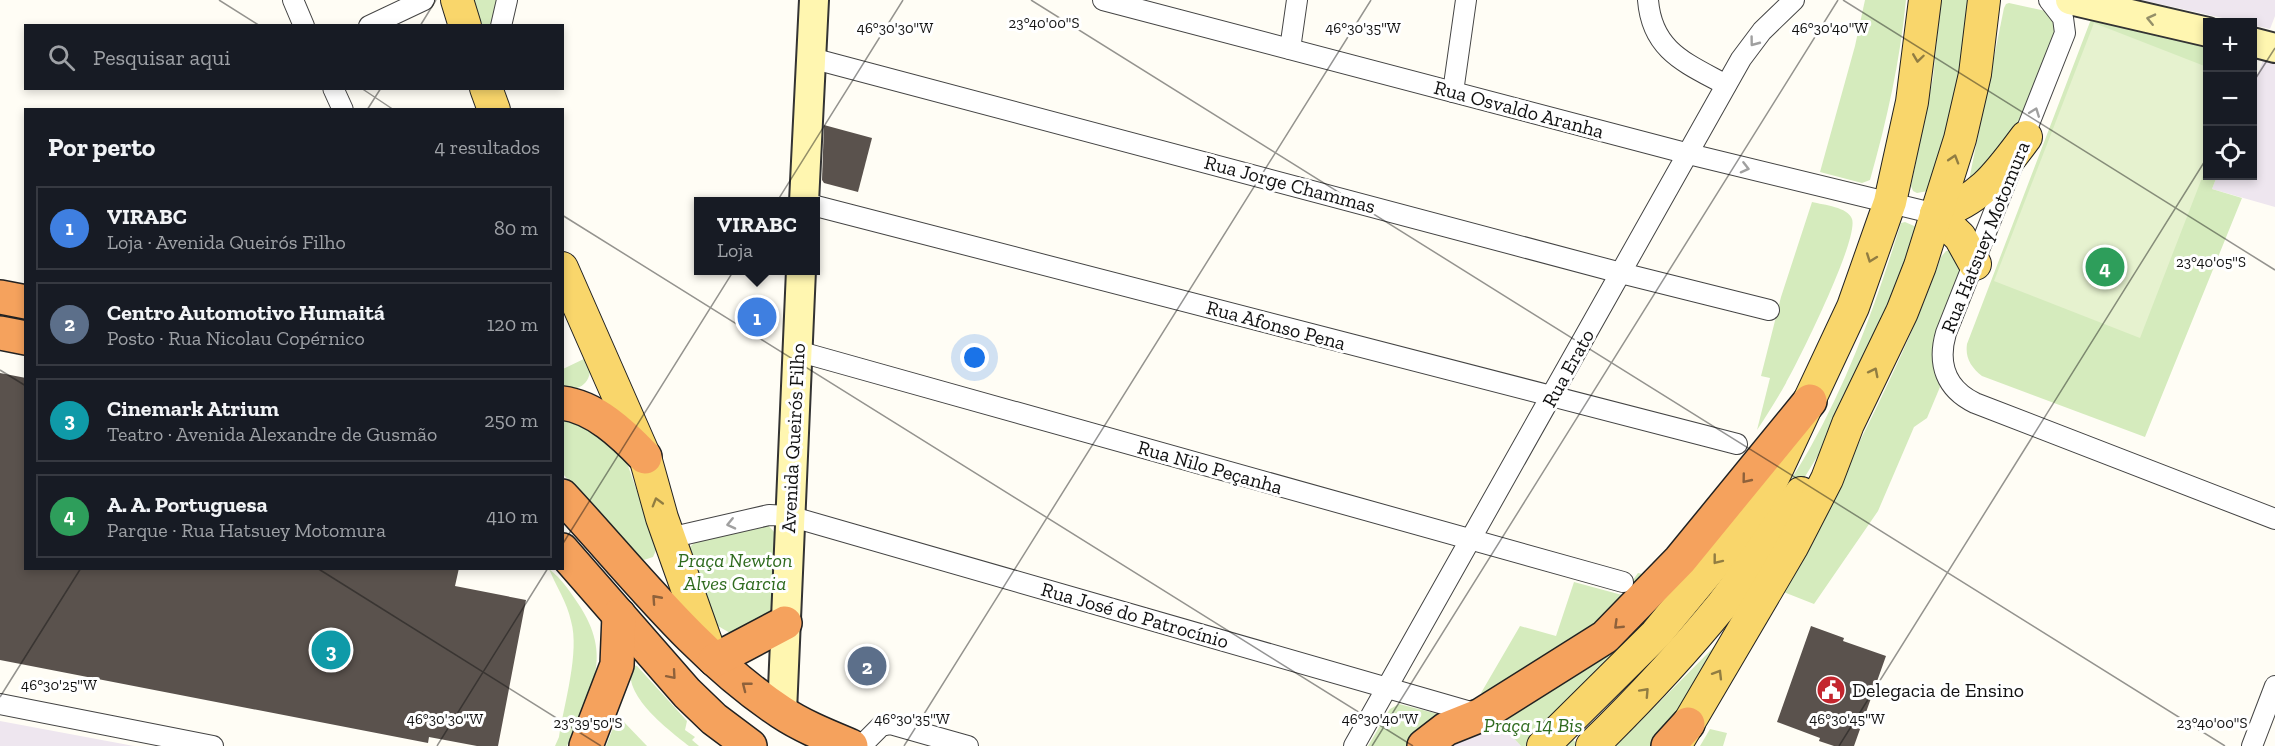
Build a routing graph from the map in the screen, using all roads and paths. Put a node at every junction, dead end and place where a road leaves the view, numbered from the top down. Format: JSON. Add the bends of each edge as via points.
{"nodes":[{"id":1,"x":293,"y":0,"type":"edge"},
{"id":2,"x":424,"y":0,"type":"edge"},
{"id":3,"x":457,"y":0,"type":"edge"},
{"id":4,"x":507,"y":0,"type":"edge"},
{"id":5,"x":813,"y":0,"type":"edge"},
{"id":6,"x":1297,"y":0,"type":"edge"},
{"id":7,"x":1466,"y":0,"type":"edge"},
{"id":8,"x":1648,"y":0,"type":"edge"},
{"id":9,"x":1794,"y":0,"type":"edge"},
{"id":10,"x":1925,"y":0,"type":"edge"},
{"id":11,"x":1984,"y":0,"type":"edge"},
{"id":12,"x":2049,"y":0,"type":"edge"},
{"id":13,"x":2070,"y":0,"type":"edge"},
{"id":14,"x":1114,"y":1,"type":"edge"},
{"id":15,"x":303,"y":24,"type":"edge"},
{"id":16,"x":373,"y":24,"type":"edge"},
{"id":17,"x":464,"y":24,"type":"edge"},
{"id":18,"x":501,"y":24,"type":"edge"},
{"id":19,"x":2203,"y":31,"type":"edge"},
{"id":20,"x":2257,"y":43,"type":"edge"},
{"id":21,"x":2275,"y":48,"type":"edge"},
{"id":22,"x":1290,"y":49,"type":"junction"},
{"id":23,"x":811,"y":58,"type":"junction"},
{"id":24,"x":1726,"y":85,"type":"junction"},
{"id":25,"x":334,"y":90,"type":"edge"},
{"id":26,"x":487,"y":90,"type":"edge"},
{"id":27,"x":1453,"y":92,"type":"junction"},
{"id":28,"x":342,"y":108,"type":"edge"},
{"id":29,"x":493,"y":108,"type":"edge"},
{"id":30,"x":2026,"y":137,"type":"junction"},
{"id":31,"x":1689,"y":154,"type":"junction"},
{"id":32,"x":804,"y":197,"type":"edge"},
{"id":33,"x":1890,"y":202,"type":"junction"},
{"id":34,"x":820,"y":207,"type":"edge"},
{"id":35,"x":1936,"y":214,"type":"junction"},
{"id":36,"x":1975,"y":264,"type":"junction"},
{"id":37,"x":564,"y":273,"type":"edge"},
{"id":38,"x":1621,"y":273,"type":"junction"},
{"id":39,"x":801,"y":275,"type":"edge"},
{"id":40,"x":0,"y":297,"type":"edge"},
{"id":41,"x":24,"y":302,"type":"edge"},
{"id":42,"x":1769,"y":310,"type":"dead end"},
{"id":43,"x":0,"y":333,"type":"edge"},
{"id":44,"x":24,"y":338,"type":"edge"},
{"id":45,"x":797,"y":351,"type":"junction"},
{"id":46,"x":600,"y":354,"type":"junction"},
{"id":47,"x":1552,"y":397,"type":"junction"},
{"id":48,"x":1810,"y":402,"type":"junction"},
{"id":49,"x":567,"y":403,"type":"edge"},
{"id":50,"x":1848,"y":424,"type":"junction"},
{"id":51,"x":1737,"y":444,"type":"dead end"},
{"id":52,"x":645,"y":457,"type":"junction"},
{"id":53,"x":564,"y":498,"type":"edge"},
{"id":54,"x":789,"y":516,"type":"junction"},
{"id":55,"x":2275,"y":519,"type":"edge"},
{"id":56,"x":669,"y":538,"type":"junction"},
{"id":57,"x":1471,"y":540,"type":"junction"},
{"id":58,"x":564,"y":552,"type":"edge"},
{"id":59,"x":1623,"y":582,"type":"dead end"},
{"id":60,"x":620,"y":615,"type":"junction"},
{"id":61,"x":785,"y":623,"type":"junction"},
{"id":62,"x":713,"y":658,"type":"junction"},
{"id":63,"x":2275,"y":686,"type":"edge"},
{"id":64,"x":1388,"y":687,"type":"junction"},
{"id":65,"x":0,"y":704,"type":"edge"},
{"id":66,"x":782,"y":712,"type":"junction"},
{"id":67,"x":1480,"y":715,"type":"junction"},
{"id":68,"x":1677,"y":739,"type":"edge"},
{"id":69,"x":1598,"y":740,"type":"edge"},
{"id":70,"x":213,"y":746,"type":"edge"},
{"id":71,"x":586,"y":746,"type":"edge"},
{"id":72,"x":750,"y":746,"type":"edge"},
{"id":73,"x":792,"y":746,"type":"edge"},
{"id":74,"x":851,"y":746,"type":"edge"},
{"id":75,"x":861,"y":746,"type":"edge"},
{"id":76,"x":968,"y":746,"type":"edge"},
{"id":77,"x":1354,"y":746,"type":"edge"},
{"id":78,"x":1424,"y":746,"type":"edge"},
{"id":79,"x":1543,"y":746,"type":"edge"},
{"id":80,"x":2252,"y":746,"type":"edge"}],
"edges":[{"from":1,"to":15,"type":"street"},
{"from":2,"to":16,"type":"street"},
{"from":3,"to":17,"type":"main road"},
{"from":4,"to":18,"type":"street"},
{"from":5,"to":23,"type":"main road"},
{"from":6,"to":22,"type":"street"},
{"from":7,"to":27,"type":"street"},
{"from":8,"to":24,"type":"street","via":[[1649,16],[1661,42],[1683,61]]},
{"from":9,"to":24,"type":"street","name":"Rua Erato","one_way":true,"via":[[1762,31]]},
{"from":10,"to":33,"type":"main road","one_way":true,"via":[[1912,102]]},
{"from":35,"to":11,"type":"main road","one_way":true,"via":[[1968,106]]},
{"from":30,"to":12,"type":"street","name":"Rua Hatsuey Motomura","one_way":true,"via":[[2066,33],[2063,18]]},
{"from":19,"to":13,"type":"main road","one_way":true},
{"from":14,"to":22,"type":"street","name":"Rua Osvaldo Aranha"},
{"from":20,"to":21,"type":"main road"},
{"from":22,"to":27,"type":"street","name":"Rua Osvaldo Aranha"},
{"from":23,"to":32,"type":"main road"},
{"from":23,"to":38,"type":"street","name":"Rua Jorge Chammas"},
{"from":24,"to":31,"type":"street","name":"Rua Erato"},
{"from":25,"to":28,"type":"street"},
{"from":26,"to":29,"type":"main road"},
{"from":27,"to":31,"type":"street","name":"Rua Osvaldo Aranha"},
{"from":30,"to":35,"type":"main road","via":[[1982,190],[1959,207]]},
{"from":30,"to":36,"type":"street","name":"Rua Hatsuey Motomura"},
{"from":31,"to":33,"type":"street","name":"Rua Osvaldo Aranha","one_way":true},
{"from":31,"to":38,"type":"street","name":"Rua Erato"},
{"from":33,"to":35,"type":"street","name":"Rua Osvaldo Aranha"},
{"from":33,"to":48,"type":"main road","one_way":true,"via":[[1853,307]]},
{"from":34,"to":47,"type":"street","name":"Rua Afonso Pena"},
{"from":35,"to":36,"type":"main road","via":[[1960,237]]},
{"from":50,"to":35,"type":"main road","one_way":true,"via":[[1902,312]]},
{"from":36,"to":55,"type":"street","name":"Rua Hatsuey Motomura","via":[[1943,344],[1946,374],[1961,396]]},
{"from":37,"to":46,"type":"main road"},
{"from":38,"to":42,"type":"street","name":"Rua Jorge Chammas"},
{"from":38,"to":47,"type":"street","name":"Rua Erato"},
{"from":39,"to":45,"type":"main road","name":"Avenida Queirós Filho"},
{"from":40,"to":41,"type":"highway"},
{"from":43,"to":44,"type":"highway"},
{"from":45,"to":54,"type":"main road","name":"Avenida Queirós Filho"},
{"from":45,"to":57,"type":"street","name":"Rua Nilo Peçanha"},
{"from":46,"to":49,"type":"main road","via":[[592,389],[579,401]]},
{"from":46,"to":52,"type":"main road"},
{"from":47,"to":51,"type":"street","name":"Rua Afonso Pena"},
{"from":47,"to":57,"type":"street","name":"Rua Erato"},
{"from":48,"to":67,"type":"highway","one_way":true,"via":[[1680,560],[1605,638]]},
{"from":48,"to":79,"type":"main road","one_way":true,"via":[[1771,482],[1732,542],[1656,634]]},
{"from":49,"to":52,"type":"highway","via":[[617,430]]},
{"from":68,"to":50,"type":"main road","one_way":true,"via":[[1792,547],[1827,479]]},
{"from":69,"to":50,"type":"main road","one_way":true,"via":[[1722,604]]},
{"from":56,"to":52,"type":"main road","one_way":true},
{"from":62,"to":53,"type":"highway","one_way":true},
{"from":54,"to":56,"type":"street","one_way":true,"via":[[769,515]]},
{"from":54,"to":61,"type":"main road","name":"Avenida Queirós Filho"},
{"from":54,"to":64,"type":"street","name":"Rua José do Patrocínio"},
{"from":56,"to":62,"type":"main road"},
{"from":57,"to":59,"type":"street","name":"Rua Nilo Peçanha"},
{"from":57,"to":64,"type":"street","name":"Rua Erato"},
{"from":58,"to":60,"type":"highway"},
{"from":60,"to":71,"type":"highway","via":[[617,665]]},
{"from":60,"to":72,"type":"highway","one_way":true,"via":[[693,699]]},
{"from":61,"to":62,"type":"highway"},
{"from":61,"to":66,"type":"main road","name":"Avenida Queirós Filho"},
{"from":66,"to":62,"type":"highway","one_way":true},
{"from":63,"to":80,"type":"street"},
{"from":64,"to":67,"type":"street","name":"Rua José do Patrocínio"},
{"from":64,"to":77,"type":"street","name":"Rua Erato"},
{"from":65,"to":70,"type":"street"},
{"from":66,"to":73,"type":"highway"},
{"from":66,"to":74,"type":"highway"},
{"from":67,"to":78,"type":"highway","via":[[1446,729]]},
{"from":75,"to":76,"type":"street","via":[[881,726],[890,724]]}]}
